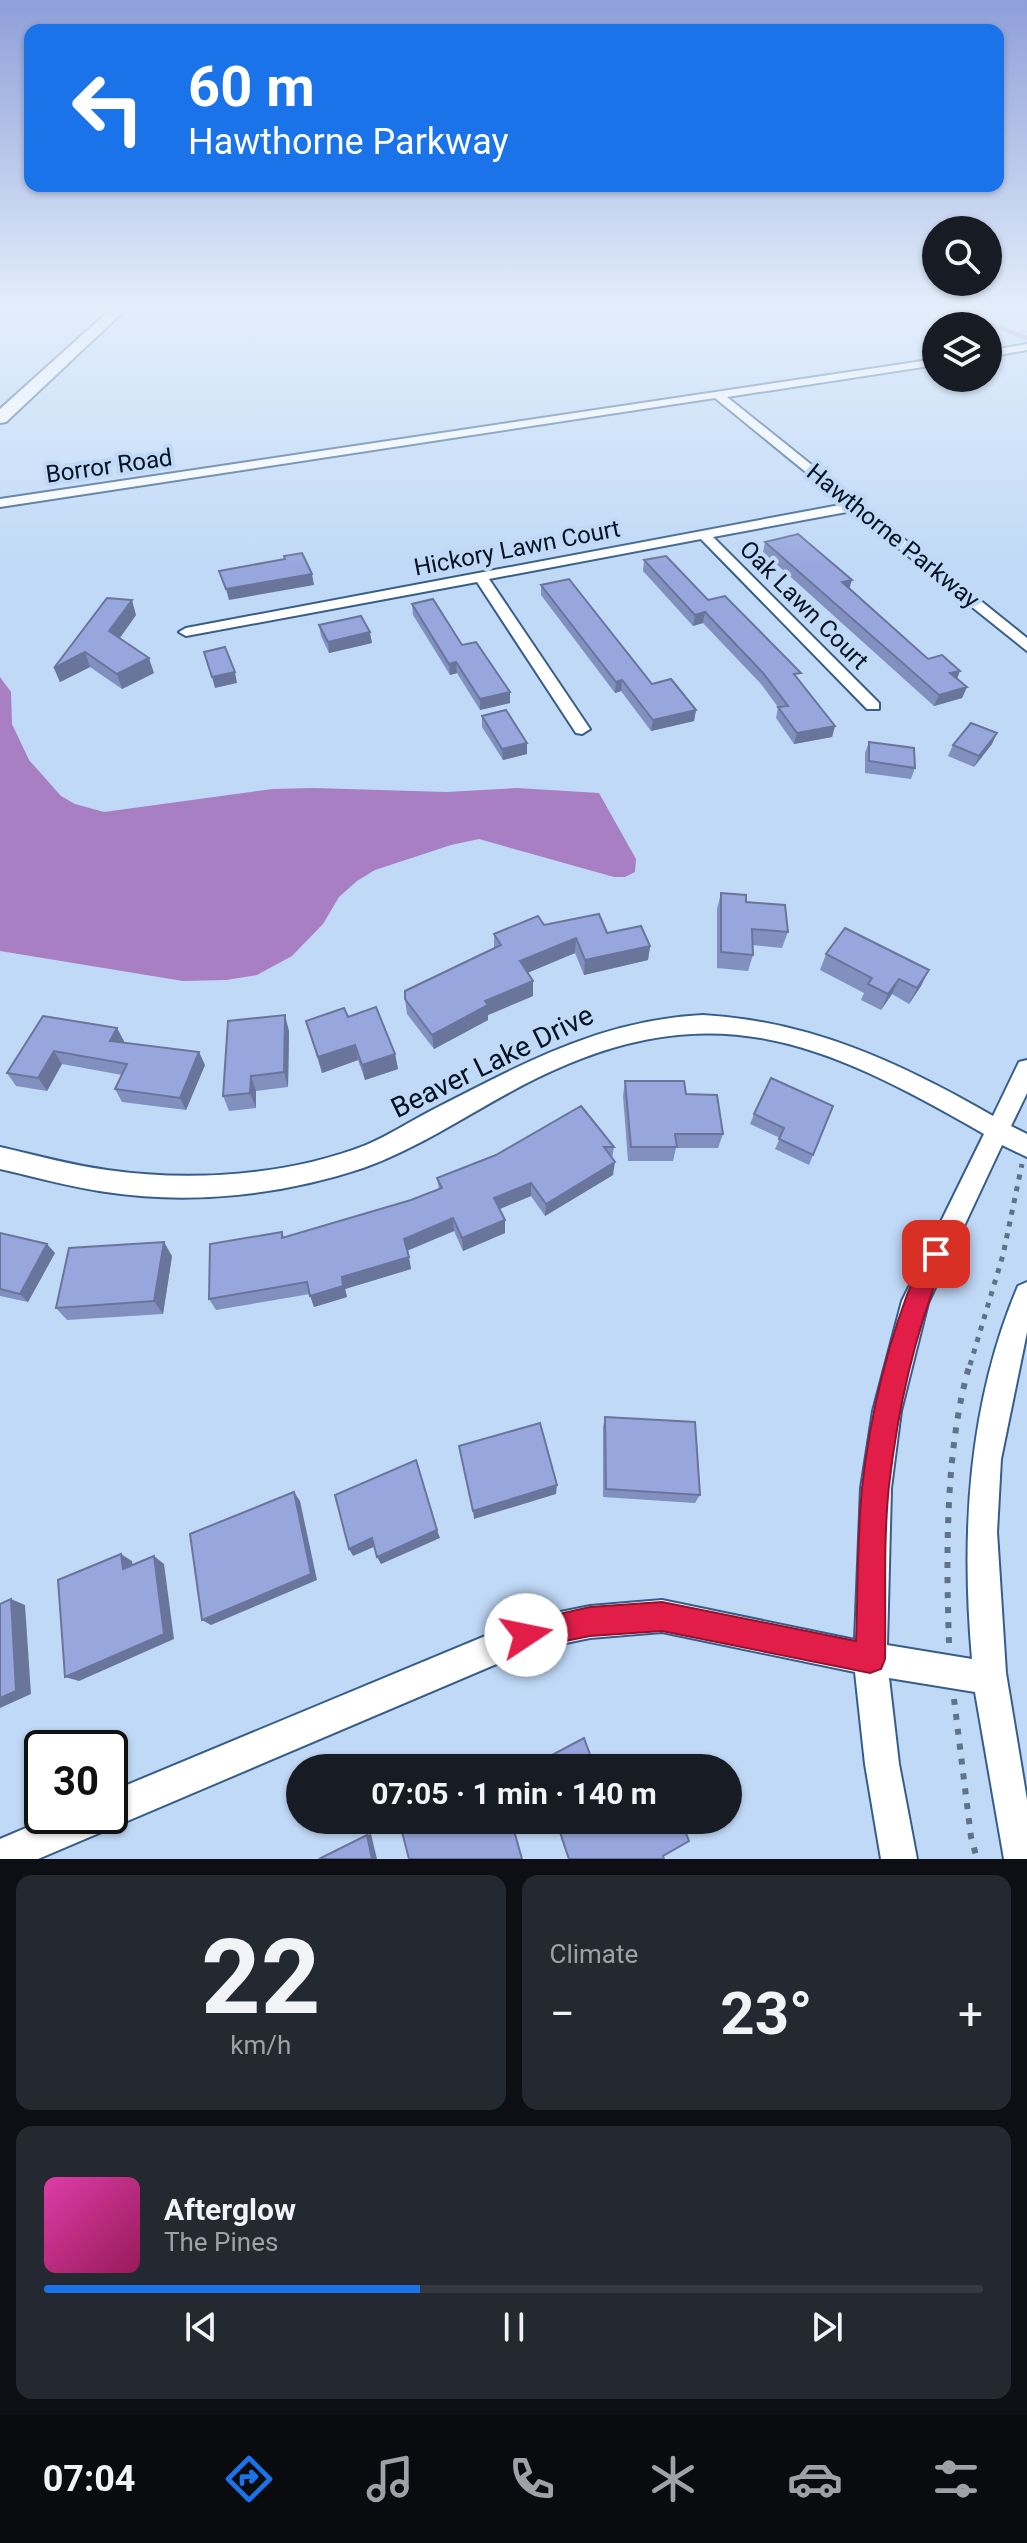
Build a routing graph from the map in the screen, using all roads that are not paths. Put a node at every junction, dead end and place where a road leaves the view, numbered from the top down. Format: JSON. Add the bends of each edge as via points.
{"nodes":[{"id":1,"x":24,"y":396,"type":"edge"},
{"id":2,"x":719,"y":396,"type":"joint"},
{"id":3,"x":0,"y":418,"type":"edge"},
{"id":4,"x":0,"y":503,"type":"edge"},
{"id":5,"x":857,"y":506,"type":"junction"},
{"id":6,"x":704,"y":535,"type":"junction"},
{"id":7,"x":481,"y":577,"type":"junction"},
{"id":8,"x":186,"y":632,"type":"dead end"},
{"id":9,"x":1027,"y":646,"type":"edge"},
{"id":10,"x":873,"y":706,"type":"dead end"},
{"id":11,"x":582,"y":729,"type":"dead end"},
{"id":12,"x":1027,"y":1069,"type":"edge"},
{"id":13,"x":996,"y":1131,"type":"junction"},
{"id":14,"x":1027,"y":1146,"type":"edge"},
{"id":15,"x":0,"y":1158,"type":"edge"},
{"id":16,"x":1027,"y":1295,"type":"edge"},
{"id":17,"x":870,"y":1659,"type":"junction"},
{"id":18,"x":987,"y":1678,"type":"junction"},
{"id":19,"x":128,"y":1802,"type":"edge"},
{"id":20,"x":54,"y":1834,"type":"edge"},
{"id":21,"x":0,"y":1857,"type":"edge"},
{"id":22,"x":899,"y":1859,"type":"edge"},
{"id":23,"x":1022,"y":1859,"type":"edge"}],
"edges":[{"from":1,"to":3,"type":"main road"},
{"from":2,"to":4,"type":"street","name":"Borror Road"},
{"from":2,"to":5,"type":"street","name":"Hawthorne Parkway"},
{"from":5,"to":6,"type":"street","name":"Hickory Lawn Court"},
{"from":5,"to":9,"type":"street","name":"Hawthorne Parkway"},
{"from":6,"to":7,"type":"street","name":"Hickory Lawn Court"},
{"from":6,"to":10,"type":"street","name":"Oak Lawn Court"},
{"from":7,"to":8,"type":"street","name":"Hickory Lawn Court"},
{"from":7,"to":11,"type":"street"},
{"from":12,"to":13,"type":"street"},
{"from":13,"to":14,"type":"street","name":"Beaver Lake Drive"},
{"from":13,"to":15,"type":"street","name":"Beaver Lake Drive","via":[[910,1081],[841,1051],[799,1036],[703,1024],[612,1035],[365,1156],[306,1171],[228,1184],[162,1186],[107,1181]]},
{"from":13,"to":17,"type":"street","via":[[915,1301],[887,1411],[876,1488]]},
{"from":16,"to":18,"type":"street","via":[[1002,1373],[984,1483]]},
{"from":17,"to":18,"type":"street"},
{"from":17,"to":19,"type":"street","via":[[662,1616],[551,1629],[469,1657]]},
{"from":17,"to":22,"type":"street"},
{"from":18,"to":23,"type":"street"},
{"from":20,"to":21,"type":"street"}]}
